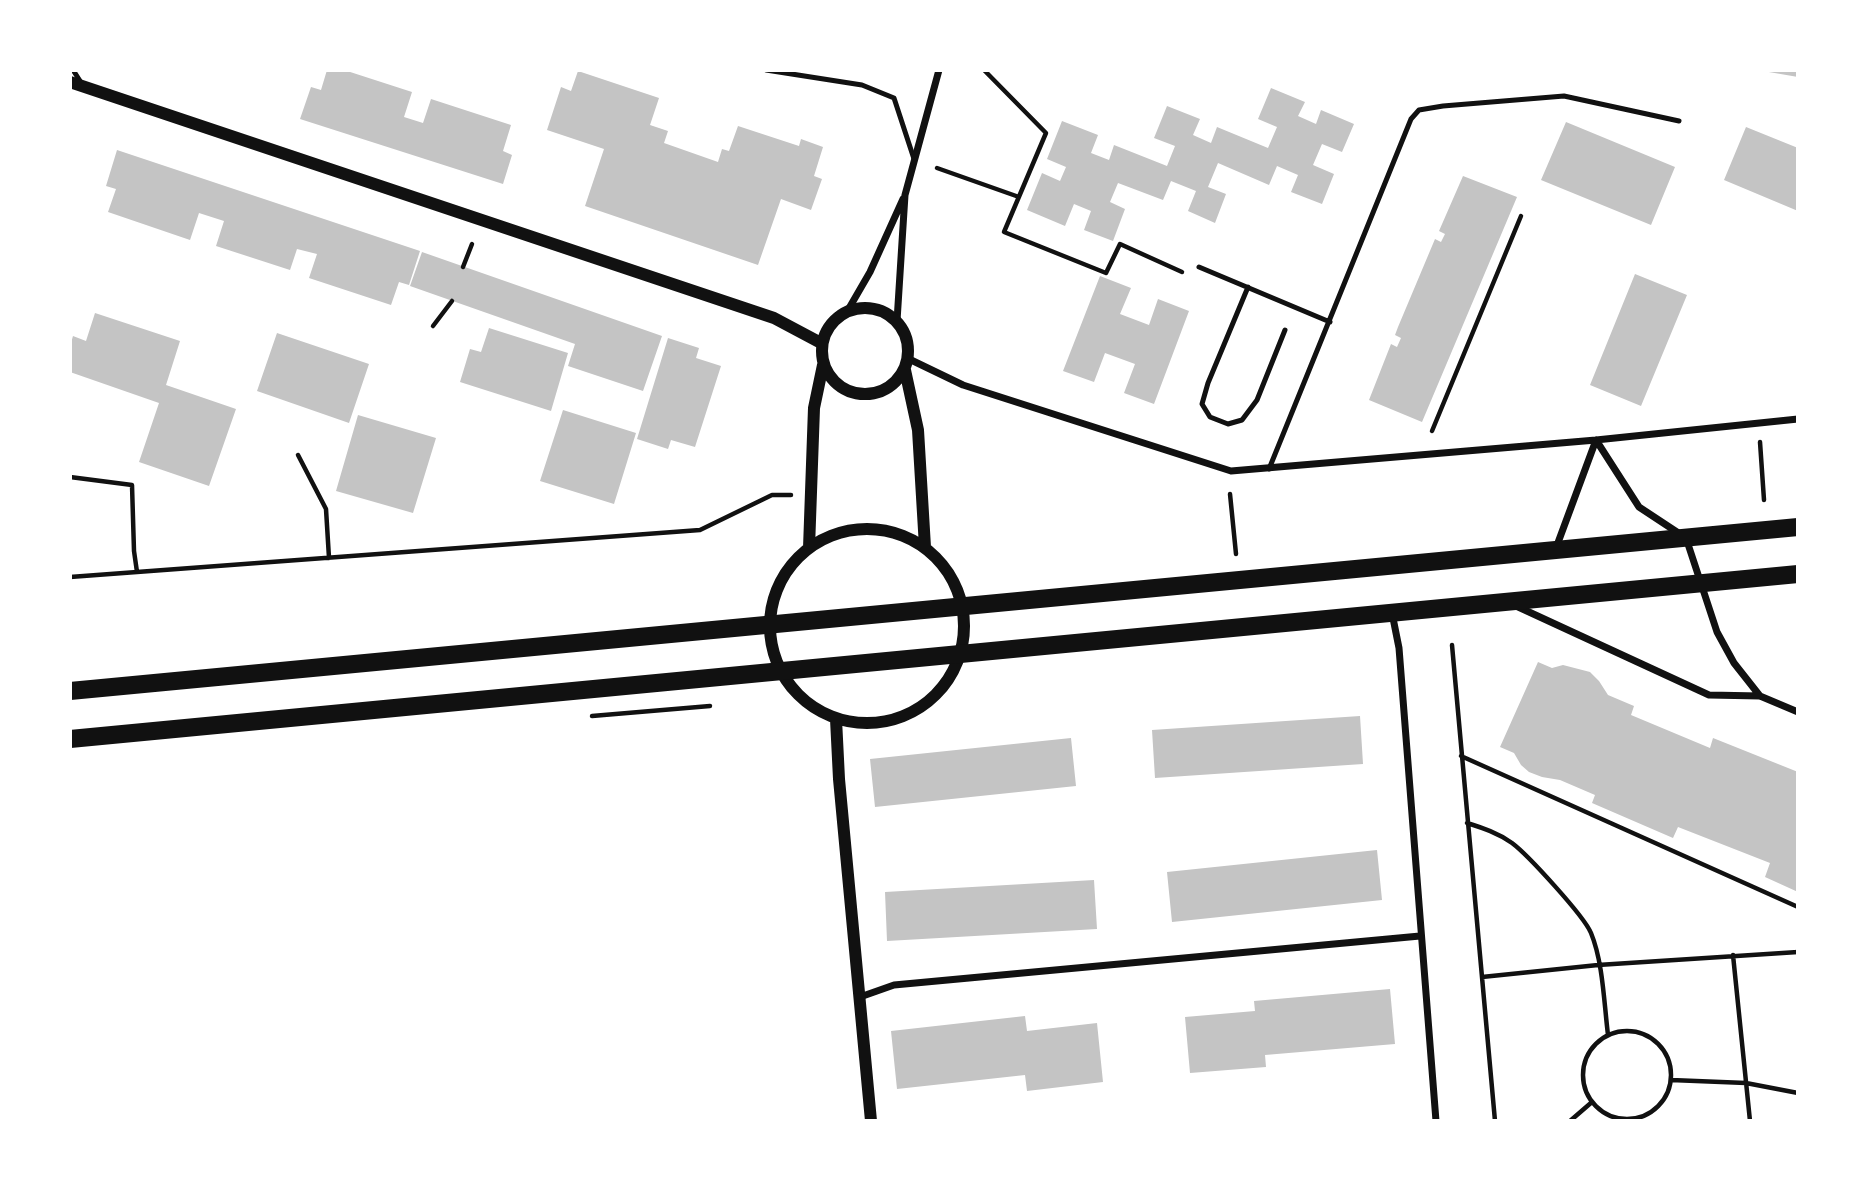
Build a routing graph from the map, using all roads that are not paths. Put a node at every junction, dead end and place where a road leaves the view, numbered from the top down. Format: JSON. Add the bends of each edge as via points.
{"nodes":[{"id":1,"x":73,"y":70,"type":"edge"},
{"id":2,"x":766,"y":70,"type":"edge"},
{"id":3,"x":939,"y":70,"type":"edge"},
{"id":4,"x":70,"y":82,"type":"edge"},
{"id":5,"x":84,"y":87,"type":"junction"},
{"id":6,"x":1679,"y":121,"type":"dead end"},
{"id":7,"x":914,"y":159,"type":"junction"},
{"id":8,"x":905,"y":195,"type":"junction"},
{"id":9,"x":1199,"y":267,"type":"road end"},
{"id":10,"x":1248,"y":287,"type":"junction"},
{"id":11,"x":848,"y":310,"type":"junction"},
{"id":12,"x":897,"y":321,"type":"junction"},
{"id":13,"x":1330,"y":322,"type":"junction"},
{"id":14,"x":1285,"y":330,"type":"dead end"},
{"id":15,"x":821,"y":342,"type":"junction"},
{"id":16,"x":823,"y":365,"type":"junction"},
{"id":17,"x":907,"y":365,"type":"junction"},
{"id":18,"x":1798,"y":419,"type":"edge"},
{"id":19,"x":1596,"y":440,"type":"junction"},
{"id":20,"x":1269,"y":469,"type":"junction"},
{"id":21,"x":1798,"y":527,"type":"edge"},
{"id":22,"x":1686,"y":538,"type":"junction"},
{"id":23,"x":925,"y":547,"type":"junction"},
{"id":24,"x":809,"y":548,"type":"junction"},
{"id":25,"x":1555,"y":550,"type":"junction"},
{"id":26,"x":1798,"y":574,"type":"edge"},
{"id":27,"x":1700,"y":583,"type":"junction"},
{"id":28,"x":1505,"y":601,"type":"junction"},
{"id":29,"x":963,"y":605,"type":"junction"},
{"id":30,"x":1392,"y":612,"type":"junction"},
{"id":31,"x":769,"y":625,"type":"junction"},
{"id":32,"x":961,"y":653,"type":"junction"},
{"id":33,"x":780,"y":670,"type":"junction"},
{"id":34,"x":70,"y":691,"type":"edge"},
{"id":35,"x":1760,"y":696,"type":"junction"},
{"id":36,"x":1798,"y":712,"type":"edge"},
{"id":37,"x":836,"y":719,"type":"junction"},
{"id":38,"x":70,"y":739,"type":"edge"},
{"id":39,"x":1419,"y":936,"type":"junction"},
{"id":40,"x":860,"y":997,"type":"junction"},
{"id":41,"x":871,"y":1121,"type":"edge"},
{"id":42,"x":1436,"y":1121,"type":"edge"}],
"edges":[{"from":1,"to":5,"type":"lane"},
{"from":2,"to":7,"type":"lane","via":[[862,85],[894,98]]},
{"from":3,"to":7,"type":"street"},
{"from":4,"to":5,"type":"street"},
{"from":5,"to":15,"type":"street","via":[[774,318]]},
{"from":6,"to":13,"type":"lane","via":[[1564,96],[1419,110],[1411,119]]},
{"from":7,"to":8,"type":"street"},
{"from":8,"to":11,"type":"street"},
{"from":8,"to":12,"type":"street"},
{"from":9,"to":10,"type":"lane"},
{"from":10,"to":13,"type":"lane"},
{"from":10,"to":14,"type":"lane","via":[[1208,383],[1202,404],[1210,417],[1228,424],[1242,420],[1257,400]]},
{"from":11,"to":12,"type":"street","via":[[874,308]]},
{"from":11,"to":15,"type":"street","via":[[831,323]]},
{"from":12,"to":17,"type":"street","via":[[908,338]]},
{"from":13,"to":20,"type":"lane"},
{"from":15,"to":16,"type":"street"},
{"from":16,"to":17,"type":"street","via":[[838,386],[862,395],[888,389]]},
{"from":16,"to":24,"type":"street","via":[[814,408]]},
{"from":17,"to":20,"type":"street","via":[[1231,471]]},
{"from":17,"to":23,"type":"street","via":[[918,430]]},
{"from":18,"to":19,"type":"street"},
{"from":19,"to":20,"type":"street"},
{"from":19,"to":22,"type":"street","via":[[1639,507]]},
{"from":19,"to":25,"type":"street"},
{"from":21,"to":22,"type":"main road"},
{"from":22,"to":25,"type":"main road"},
{"from":22,"to":27,"type":"street"},
{"from":23,"to":24,"type":"street","via":[[888,530],[847,531]]},
{"from":23,"to":29,"type":"street","via":[[949,573]]},
{"from":24,"to":31,"type":"street","via":[[788,569],[774,596]]},
{"from":25,"to":29,"type":"main road"},
{"from":26,"to":27,"type":"main road"},
{"from":27,"to":28,"type":"main road"},
{"from":27,"to":35,"type":"street","via":[[1717,632]]},
{"from":28,"to":30,"type":"main road"},
{"from":28,"to":35,"type":"street","via":[[1709,695]]},
{"from":29,"to":31,"type":"main road"},
{"from":29,"to":32,"type":"street"},
{"from":30,"to":32,"type":"main road"},
{"from":30,"to":39,"type":"street","via":[[1399,648]]},
{"from":31,"to":33,"type":"street"},
{"from":31,"to":34,"type":"main road"},
{"from":32,"to":33,"type":"main road"},
{"from":32,"to":37,"type":"street","via":[[943,688],[913,713],[875,724]]},
{"from":33,"to":37,"type":"street","via":[[803,701]]},
{"from":33,"to":38,"type":"main road"},
{"from":35,"to":36,"type":"street"},
{"from":37,"to":40,"type":"street"},
{"from":39,"to":40,"type":"street","via":[[894,985]]},
{"from":39,"to":42,"type":"street"},
{"from":40,"to":41,"type":"street"}]}
